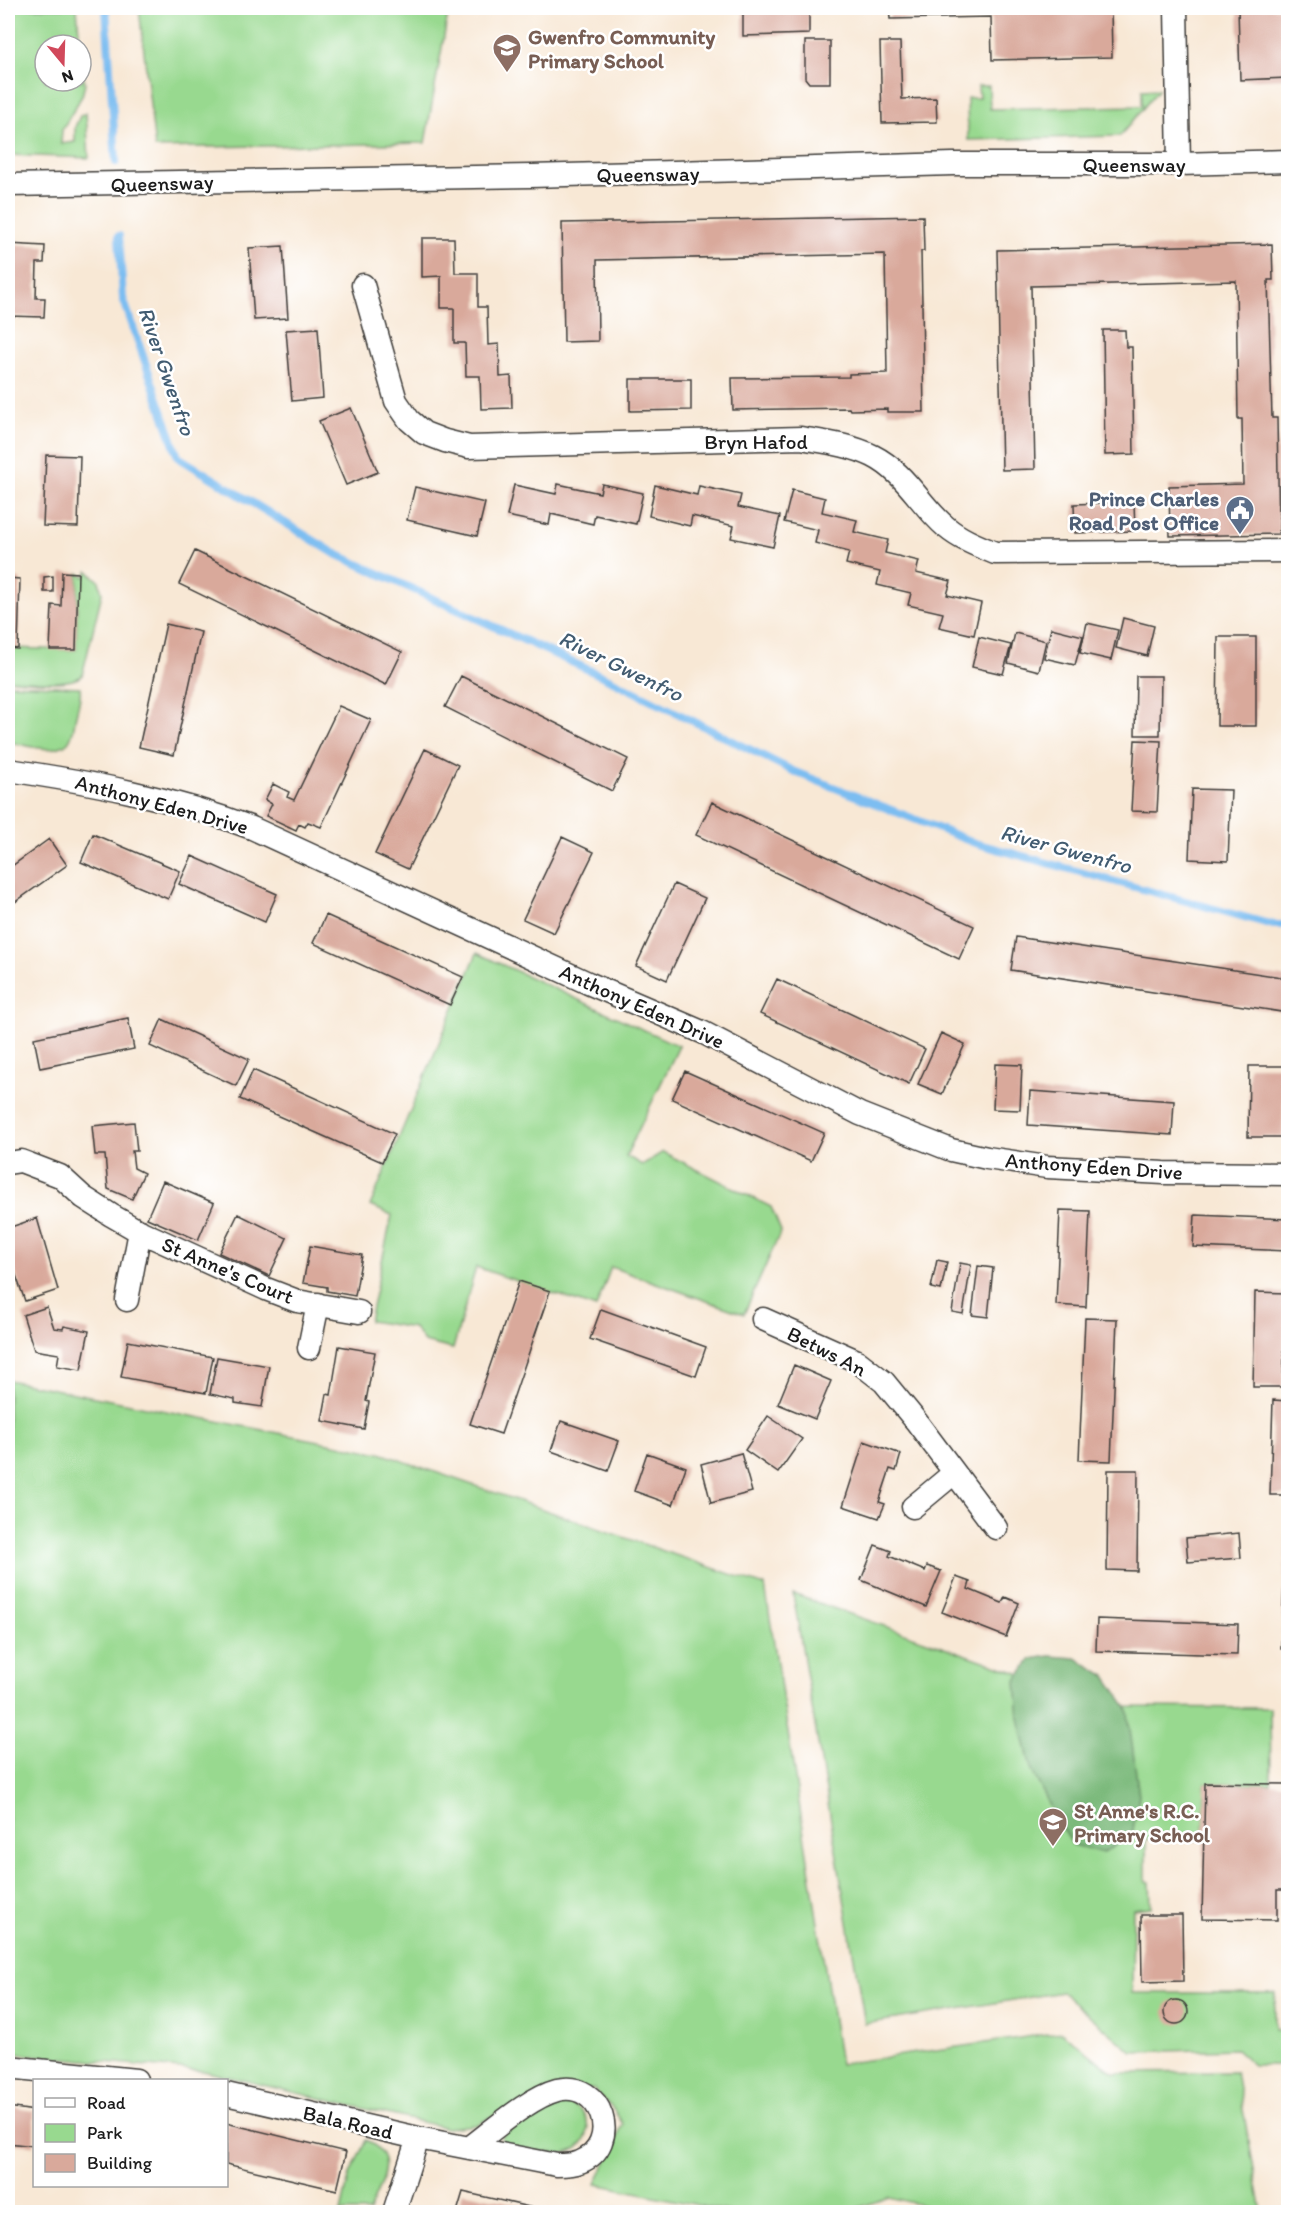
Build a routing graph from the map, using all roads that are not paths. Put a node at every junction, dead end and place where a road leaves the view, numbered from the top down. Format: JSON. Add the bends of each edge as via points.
{"nodes":[{"id":1,"x":1176,"y":8,"type":"edge"},
{"id":2,"x":1288,"y":161,"type":"edge"},
{"id":3,"x":1179,"y":164,"type":"junction"},
{"id":4,"x":8,"y":185,"type":"edge"},
{"id":5,"x":363,"y":285,"type":"dead end"},
{"id":6,"x":1288,"y":551,"type":"edge"},
{"id":7,"x":8,"y":770,"type":"edge"},
{"id":8,"x":8,"y":1163,"type":"edge"},
{"id":9,"x":1288,"y":1174,"type":"edge"},
{"id":10,"x":140,"y":1231,"type":"junction"},
{"id":11,"x":127,"y":1299,"type":"dead end"},
{"id":12,"x":318,"y":1304,"type":"junction"},
{"id":13,"x":359,"y":1312,"type":"dead end"},
{"id":14,"x":763,"y":1319,"type":"dead end"},
{"id":15,"x":309,"y":1348,"type":"dead end"},
{"id":16,"x":954,"y":1473,"type":"junction"},
{"id":17,"x":913,"y":1507,"type":"dead end"},
{"id":18,"x":996,"y":1528,"type":"dead end"},
{"id":19,"x":8,"y":2067,"type":"edge"},
{"id":20,"x":126,"y":2079,"type":"edge"},
{"id":21,"x":228,"y":2094,"type":"edge"},
{"id":22,"x":418,"y":2138,"type":"junction"},
{"id":23,"x":469,"y":2148,"type":"junction"},
{"id":24,"x":394,"y":2212,"type":"edge"}],
"edges":[{"from":1,"to":3,"type":"street"},
{"from":2,"to":3,"type":"street","name":"Queensway"},
{"from":3,"to":4,"type":"street","name":"Queensway","via":[[953,164],[531,177]]},
{"from":5,"to":6,"type":"street","name":"Bryn Hafod","via":[[396,401],[424,433],[445,441],[470,447],[801,438],[844,445],[874,456],[899,474],[946,527],[995,553]]},
{"from":7,"to":9,"type":"street","name":"Anthony Eden Drive","via":[[85,781],[221,816],[252,828],[702,1032],[860,1114],[951,1150],[1047,1167]]},
{"from":8,"to":10,"type":"street","name":"St Anne's Court","via":[[21,1161],[60,1176],[83,1197]]},
{"from":10,"to":11,"type":"street","name":"St Anne's Court"},
{"from":10,"to":12,"type":"street","name":"St Anne's Court","via":[[266,1289]]},
{"from":12,"to":13,"type":"street","name":"St Anne's Court"},
{"from":12,"to":15,"type":"street","name":"St Anne's Court"},
{"from":14,"to":16,"type":"street","name":"Betws An","via":[[857,1361],[884,1382]]},
{"from":16,"to":17,"type":"street"},
{"from":16,"to":18,"type":"street","name":"Betws An"},
{"from":19,"to":20,"type":"street"},
{"from":21,"to":22,"type":"street","name":"Bala Road"},
{"from":22,"to":23,"type":"street","name":"Bala Road"},
{"from":22,"to":24,"type":"street"},
{"from":23,"to":23,"type":"street","name":"Bala Road","via":[[557,2165],[578,2163],[602,2142],[604,2119],[584,2093],[559,2089],[530,2103]]}]}
